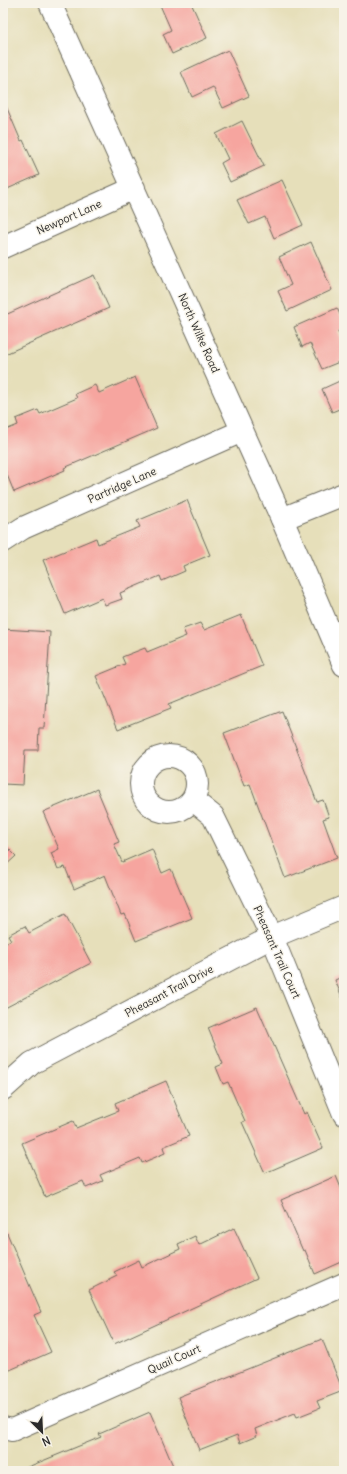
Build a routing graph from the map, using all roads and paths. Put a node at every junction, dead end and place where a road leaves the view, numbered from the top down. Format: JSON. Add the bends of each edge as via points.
{"nodes":[{"id":1,"x":50,"y":3,"type":"edge"},
{"id":2,"x":134,"y":188,"type":"junction"},
{"id":3,"x":3,"y":247,"type":"edge"},
{"id":4,"x":242,"y":431,"type":"junction"},
{"id":5,"x":344,"y":494,"type":"edge"},
{"id":6,"x":282,"y":519,"type":"junction"},
{"id":7,"x":3,"y":541,"type":"edge"},
{"id":8,"x":344,"y":665,"type":"edge"},
{"id":9,"x":193,"y":800,"type":"dead end"},
{"id":10,"x":344,"y":907,"type":"edge"},
{"id":11,"x":272,"y":937,"type":"junction"},
{"id":12,"x":3,"y":1089,"type":"edge"},
{"id":13,"x":344,"y":1114,"type":"edge"},
{"id":14,"x":344,"y":1284,"type":"edge"},
{"id":15,"x":3,"y":1428,"type":"edge"}],
"edges":[{"from":1,"to":2,"type":"street","name":"North Wilke Road"},
{"from":2,"to":3,"type":"street","name":"Newport Lane"},
{"from":2,"to":4,"type":"street","name":"North Wilke Road"},
{"from":4,"to":6,"type":"street","name":"North Wilke Road"},
{"from":4,"to":7,"type":"street","name":"Partridge Lane","via":[[23,528]]},
{"from":5,"to":6,"type":"street"},
{"from":6,"to":8,"type":"street","name":"North Wilke Road"},
{"from":9,"to":11,"type":"street","name":"Pheasant Trail Court","via":[[213,816]]},
{"from":10,"to":11,"type":"street","name":"Pheasant Trail Drive"},
{"from":11,"to":12,"type":"street","name":"Pheasant Trail Drive","via":[[32,1063]]},
{"from":11,"to":13,"type":"street","name":"Pheasant Trail Court"},
{"from":14,"to":15,"type":"street","name":"Quail Court","via":[[12,1430]]}]}
